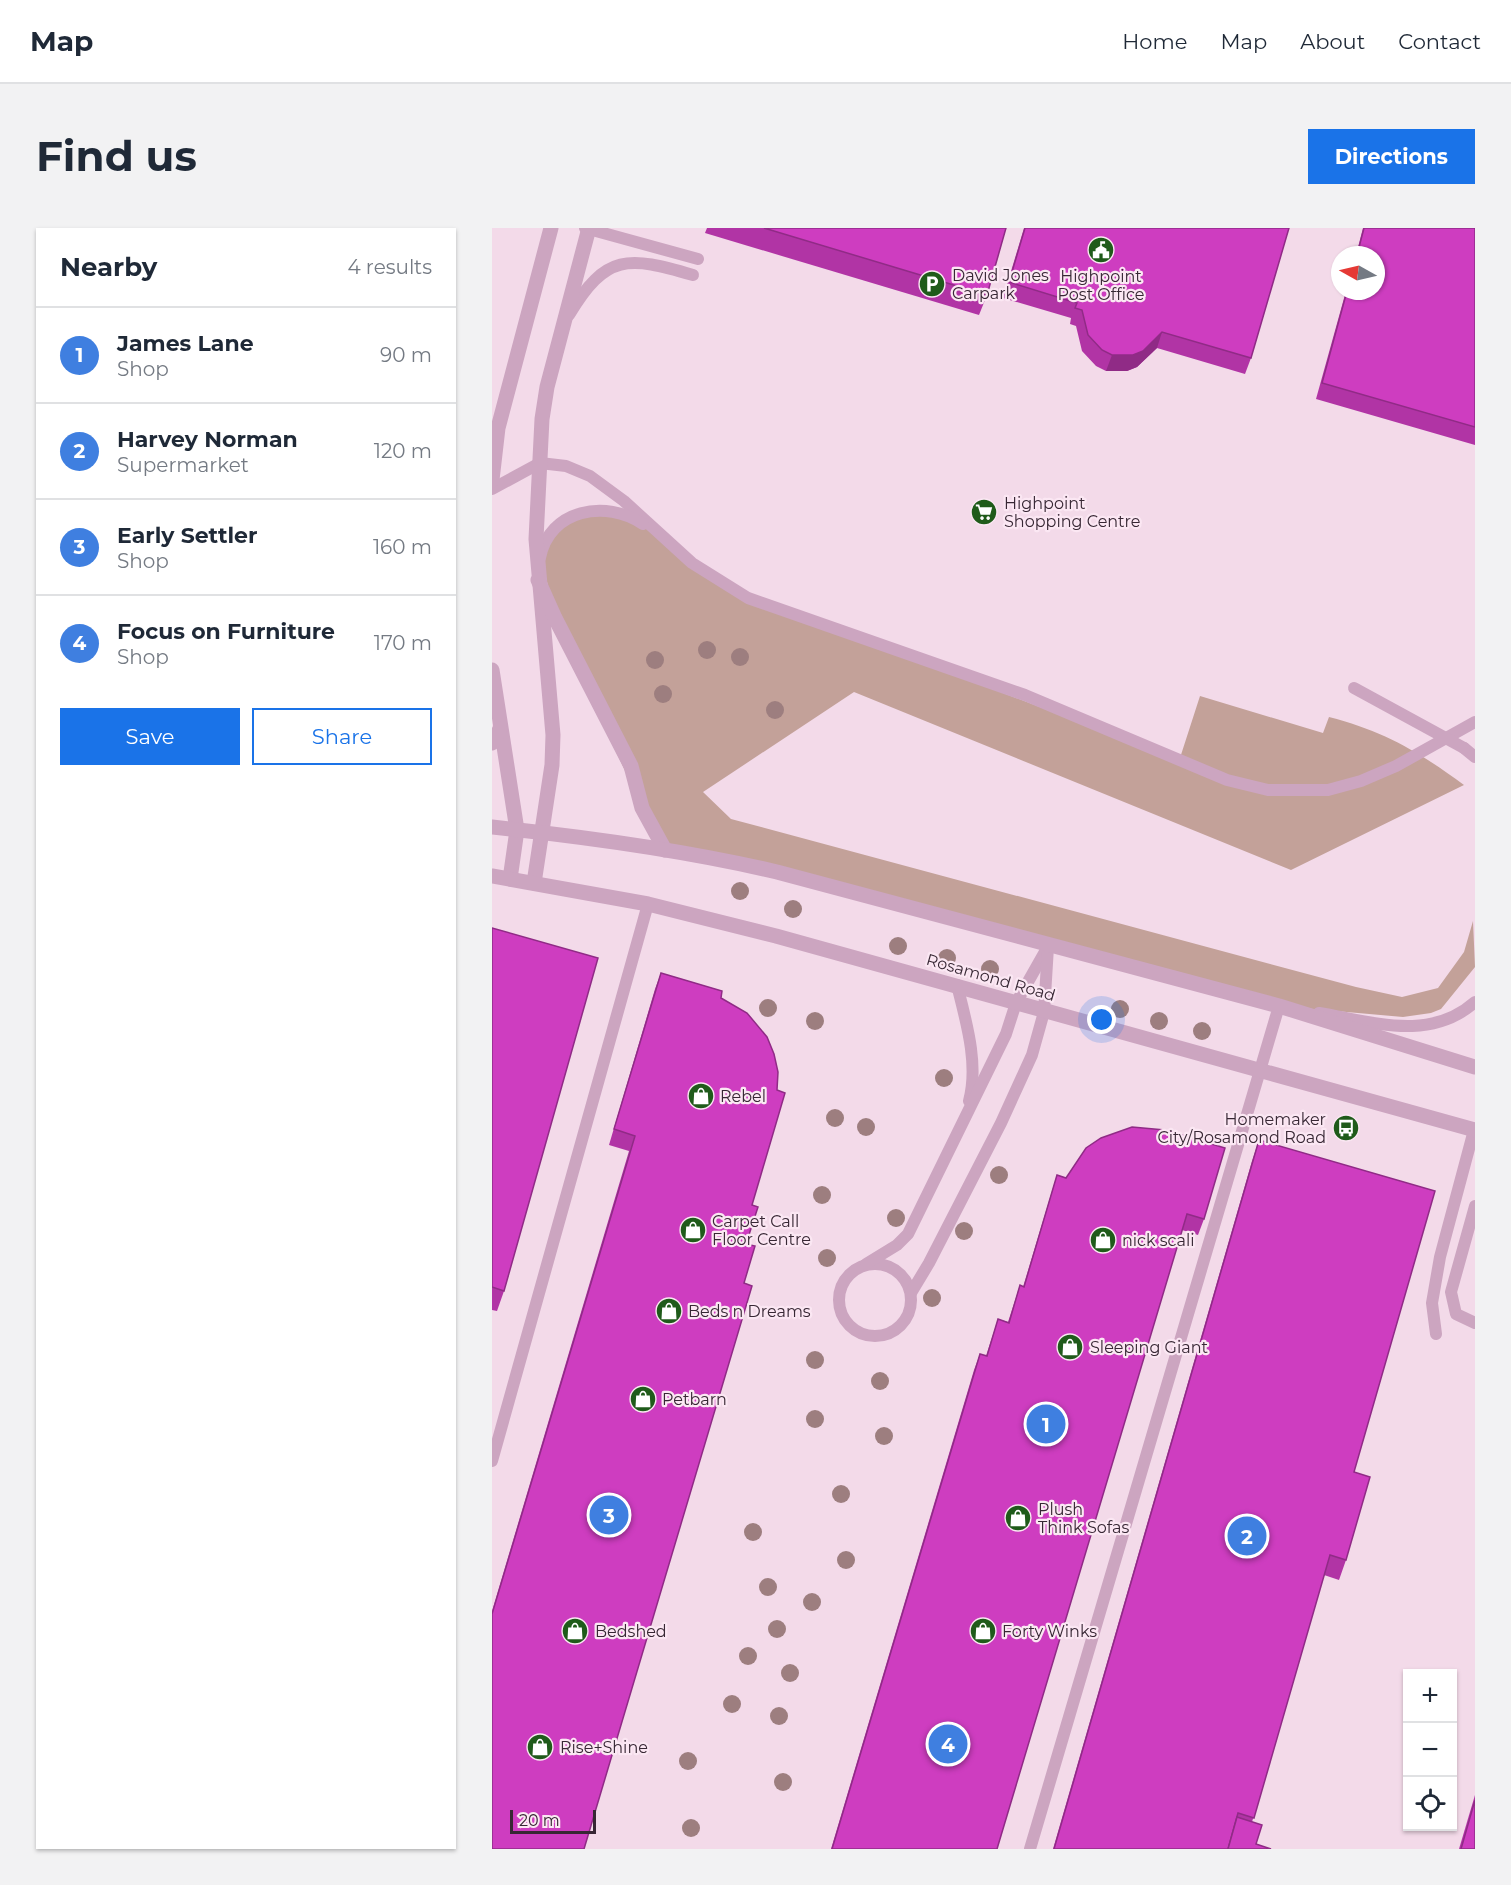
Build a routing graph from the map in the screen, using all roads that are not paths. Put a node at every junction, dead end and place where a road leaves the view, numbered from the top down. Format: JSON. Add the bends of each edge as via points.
{"nodes":[{"id":1,"x":551,"y":228,"type":"edge"},
{"id":2,"x":588,"y":228,"type":"edge"},
{"id":3,"x":698,"y":259,"type":"dead end"},
{"id":4,"x":693,"y":275,"type":"dead end"},
{"id":5,"x":564,"y":324,"type":"junction"},
{"id":6,"x":540,"y":463,"type":"junction"},
{"id":7,"x":492,"y":480,"type":"edge"},
{"id":8,"x":492,"y":489,"type":"edge"},
{"id":9,"x":663,"y":539,"type":"junction"},
{"id":10,"x":538,"y":580,"type":"junction"},
{"id":11,"x":492,"y":670,"type":"edge"},
{"id":12,"x":1354,"y":688,"type":"dead end"},
{"id":13,"x":1475,"y":722,"type":"edge"},
{"id":14,"x":496,"y":736,"type":"edge"},
{"id":15,"x":1470,"y":750,"type":"edge"},
{"id":16,"x":1475,"y":758,"type":"edge"},
{"id":17,"x":492,"y":827,"type":"edge"},
{"id":18,"x":518,"y":830,"type":"junction"},
{"id":19,"x":542,"y":833,"type":"junction"},
{"id":20,"x":665,"y":849,"type":"junction"},
{"id":21,"x":492,"y":876,"type":"edge"},
{"id":22,"x":510,"y":879,"type":"junction"},
{"id":23,"x":534,"y":883,"type":"junction"},
{"id":24,"x":648,"y":904,"type":"junction"},
{"id":25,"x":1048,"y":947,"type":"junction"},
{"id":26,"x":957,"y":985,"type":"junction"},
{"id":27,"x":1475,"y":1002,"type":"edge"},
{"id":28,"x":1016,"y":1003,"type":"junction"},
{"id":29,"x":1280,"y":1006,"type":"junction"},
{"id":30,"x":1044,"y":1012,"type":"junction"},
{"id":31,"x":1475,"y":1067,"type":"edge"},
{"id":32,"x":1262,"y":1072,"type":"junction"},
{"id":33,"x":962,"y":1125,"type":"junction"},
{"id":34,"x":1475,"y":1126,"type":"edge"},
{"id":35,"x":1475,"y":1206,"type":"edge"},
{"id":36,"x":866,"y":1264,"type":"junction"},
{"id":37,"x":911,"y":1293,"type":"junction"},
{"id":38,"x":1475,"y":1323,"type":"edge"},
{"id":39,"x":1436,"y":1334,"type":"dead end"},
{"id":40,"x":492,"y":1461,"type":"edge"},
{"id":41,"x":1030,"y":1849,"type":"edge"}],
"edges":[{"from":1,"to":7,"type":"street","via":[[498,429]]},
{"from":2,"to":3,"type":"lane"},
{"from":2,"to":5,"type":"street"},
{"from":4,"to":5,"type":"lane","via":[[652,263],[615,265],[592,280]]},
{"from":5,"to":6,"type":"street","via":[[547,387]]},
{"from":6,"to":8,"type":"lane"},
{"from":6,"to":9,"type":"lane","via":[[566,466],[590,476],[624,501]]},
{"from":6,"to":10,"type":"street"},
{"from":9,"to":10,"type":"lane","via":[[618,512],[579,513],[562,521],[550,533],[541,555]]},
{"from":9,"to":13,"type":"lane","via":[[714,579],[748,598],[1025,695],[1227,780],[1268,790],[1328,790],[1361,781]]},
{"from":10,"to":19,"type":"street","via":[[553,735]]},
{"from":10,"to":20,"type":"street","via":[[632,766],[642,808]]},
{"from":11,"to":14,"type":"street"},
{"from":12,"to":15,"type":"lane","bridge":true},
{"from":14,"to":18,"type":"street"},
{"from":15,"to":16,"type":"lane"},
{"from":17,"to":18,"type":"street"},
{"from":18,"to":19,"type":"street"},
{"from":18,"to":22,"type":"street"},
{"from":19,"to":20,"type":"street"},
{"from":19,"to":23,"type":"street"},
{"from":20,"to":25,"type":"street","via":[[777,872]]},
{"from":21,"to":22,"type":"street","name":"Rosamond Road"},
{"from":22,"to":23,"type":"street","name":"Rosamond Road"},
{"from":23,"to":24,"type":"street","name":"Rosamond Road"},
{"from":24,"to":26,"type":"street","name":"Rosamond Road"},
{"from":24,"to":40,"type":"lane"},
{"from":25,"to":28,"type":"lane"},
{"from":25,"to":29,"type":"street"},
{"from":25,"to":30,"type":"lane"},
{"from":26,"to":28,"type":"street","name":"Rosamond Road"},
{"from":26,"to":33,"type":"lane","via":[[967,1023],[972,1068],[972,1089]]},
{"from":27,"to":29,"type":"lane","via":[[1446,1021],[1413,1027]]},
{"from":28,"to":30,"type":"street","name":"Rosamond Road"},
{"from":28,"to":33,"type":"lane","via":[[1006,1034]]},
{"from":29,"to":31,"type":"street"},
{"from":29,"to":32,"type":"lane"},
{"from":30,"to":32,"type":"street","name":"Rosamond Road"},
{"from":30,"to":37,"type":"lane","via":[[1032,1055],[1001,1123]]},
{"from":32,"to":34,"type":"street","name":"Rosamond Road"},
{"from":32,"to":41,"type":"lane"},
{"from":33,"to":36,"type":"lane","via":[[908,1234]]},
{"from":34,"to":39,"type":"lane","via":[[1440,1257],[1432,1303]]},
{"from":35,"to":38,"type":"lane","via":[[1451,1298],[1456,1314]]},
{"from":36,"to":37,"type":"lane","via":[[894,1269]]},
{"from":36,"to":37,"type":"lane","via":[[851,1273],[839,1292],[842,1316],[859,1333],[884,1336],[895,1331],[910,1311]]}]}
